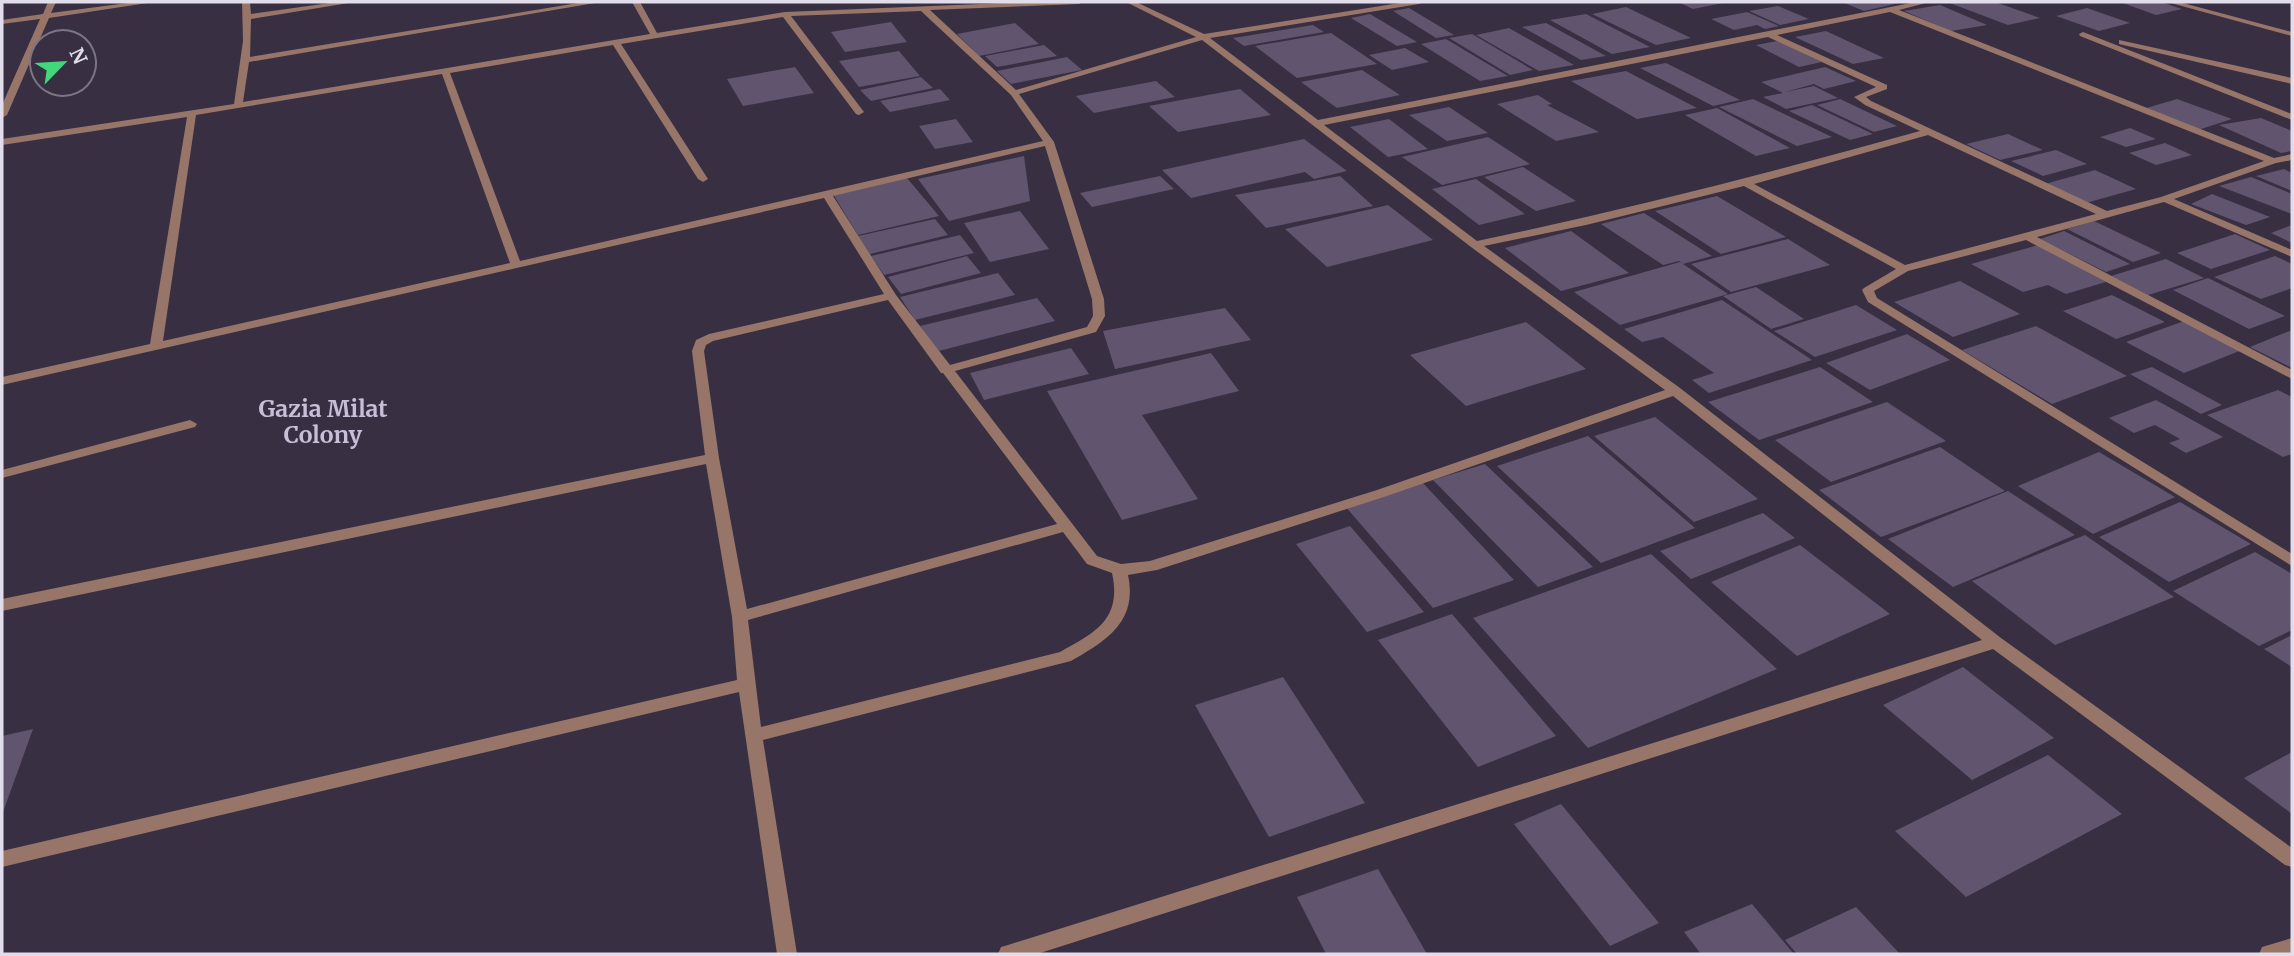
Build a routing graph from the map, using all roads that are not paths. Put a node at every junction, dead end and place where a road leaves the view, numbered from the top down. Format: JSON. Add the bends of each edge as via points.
{"nodes":[{"id":1,"x":52,"y":2,"type":"edge"},
{"id":2,"x":150,"y":2,"type":"edge"},
{"id":3,"x":246,"y":2,"type":"edge"},
{"id":4,"x":351,"y":2,"type":"edge"},
{"id":5,"x":597,"y":2,"type":"edge"},
{"id":6,"x":636,"y":2,"type":"edge"},
{"id":7,"x":1079,"y":2,"type":"edge"},
{"id":8,"x":1130,"y":2,"type":"edge"},
{"id":9,"x":1419,"y":2,"type":"edge"},
{"id":10,"x":1926,"y":2,"type":"edge"},
{"id":11,"x":2171,"y":2,"type":"edge"},
{"id":12,"x":923,"y":8,"type":"junction"},
{"id":13,"x":1891,"y":9,"type":"junction"},
{"id":14,"x":785,"y":14,"type":"junction"},
{"id":15,"x":46,"y":16,"type":"junction"},
{"id":16,"x":248,"y":18,"type":"junction"},
{"id":17,"x":2,"y":22,"type":"edge"},
{"id":18,"x":2292,"y":34,"type":"edge"},
{"id":19,"x":1770,"y":35,"type":"junction"},
{"id":20,"x":655,"y":36,"type":"junction"},
{"id":21,"x":1203,"y":37,"type":"junction"},
{"id":22,"x":615,"y":42,"type":"junction"},
{"id":23,"x":245,"y":60,"type":"junction"},
{"id":24,"x":445,"y":71,"type":"junction"},
{"id":25,"x":2292,"y":80,"type":"edge"},
{"id":26,"x":1014,"y":93,"type":"junction"},
{"id":27,"x":238,"y":106,"type":"junction"},
{"id":28,"x":192,"y":113,"type":"junction"},
{"id":29,"x":859,"y":113,"type":"dead end"},
{"id":30,"x":2,"y":116,"type":"edge"},
{"id":31,"x":2292,"y":117,"type":"edge"},
{"id":32,"x":1319,"y":123,"type":"junction"},
{"id":33,"x":1930,"y":131,"type":"junction"},
{"id":34,"x":2,"y":142,"type":"edge"},
{"id":35,"x":1049,"y":142,"type":"junction"},
{"id":36,"x":2292,"y":157,"type":"edge"},
{"id":37,"x":2273,"y":161,"type":"junction"},
{"id":38,"x":703,"y":179,"type":"dead end"},
{"id":39,"x":1745,"y":183,"type":"junction"},
{"id":40,"x":826,"y":193,"type":"junction"},
{"id":41,"x":2165,"y":199,"type":"junction"},
{"id":42,"x":2106,"y":215,"type":"junction"},
{"id":43,"x":2026,"y":235,"type":"junction"},
{"id":44,"x":1475,"y":245,"type":"junction"},
{"id":45,"x":2292,"y":254,"type":"edge"},
{"id":46,"x":516,"y":265,"type":"junction"},
{"id":47,"x":1904,"y":269,"type":"junction"},
{"id":48,"x":891,"y":296,"type":"junction"},
{"id":49,"x":156,"y":347,"type":"junction"},
{"id":50,"x":945,"y":370,"type":"junction"},
{"id":51,"x":2292,"y":375,"type":"edge"},
{"id":52,"x":2,"y":381,"type":"edge"},
{"id":53,"x":1675,"y":391,"type":"junction"},
{"id":54,"x":190,"y":424,"type":"dead end"},
{"id":55,"x":712,"y":458,"type":"junction"},
{"id":56,"x":2,"y":474,"type":"edge"},
{"id":57,"x":1067,"y":526,"type":"junction"},
{"id":58,"x":2292,"y":561,"type":"edge"},
{"id":59,"x":1119,"y":570,"type":"junction"},
{"id":60,"x":2,"y":606,"type":"edge"},
{"id":61,"x":740,"y":617,"type":"junction"},
{"id":62,"x":1995,"y":642,"type":"junction"},
{"id":63,"x":746,"y":684,"type":"junction"},
{"id":64,"x":753,"y":736,"type":"junction"},
{"id":65,"x":2,"y":859,"type":"edge"},
{"id":66,"x":2292,"y":859,"type":"edge"},
{"id":67,"x":2292,"y":947,"type":"edge"},
{"id":68,"x":787,"y":954,"type":"edge"},
{"id":69,"x":1008,"y":954,"type":"edge"},
{"id":70,"x":2269,"y":954,"type":"edge"}],
"edges":[{"from":1,"to":15,"type":"street"},
{"from":2,"to":15,"type":"street"},
{"from":3,"to":16,"type":"street"},
{"from":4,"to":16,"type":"street"},
{"from":5,"to":23,"type":"street"},
{"from":6,"to":20,"type":"street"},
{"from":7,"to":12,"type":"street"},
{"from":8,"to":21,"type":"street"},
{"from":9,"to":21,"type":"street"},
{"from":10,"to":13,"type":"street"},
{"from":11,"to":18,"type":"street"},
{"from":12,"to":14,"type":"street"},
{"from":12,"to":26,"type":"street"},
{"from":13,"to":19,"type":"street"},
{"from":13,"to":37,"type":"street"},
{"from":14,"to":20,"type":"street"},
{"from":14,"to":29,"type":"street"},
{"from":15,"to":17,"type":"street"},
{"from":15,"to":30,"type":"street"},
{"from":16,"to":23,"type":"street"},
{"from":19,"to":32,"type":"street"},
{"from":19,"to":33,"type":"street","via":[[1880,84],[1884,87],[1859,97]]},
{"from":20,"to":22,"type":"street"},
{"from":21,"to":26,"type":"street"},
{"from":21,"to":32,"type":"street"},
{"from":22,"to":24,"type":"street"},
{"from":22,"to":38,"type":"street"},
{"from":23,"to":27,"type":"street"},
{"from":24,"to":27,"type":"street"},
{"from":24,"to":46,"type":"street"},
{"from":25,"to":31,"type":"street","via":[[2083,34]]},
{"from":26,"to":35,"type":"street"},
{"from":27,"to":28,"type":"street"},
{"from":28,"to":34,"type":"street"},
{"from":28,"to":49,"type":"street"},
{"from":32,"to":44,"type":"street"},
{"from":33,"to":39,"type":"street"},
{"from":33,"to":42,"type":"street"},
{"from":35,"to":40,"type":"street"},
{"from":35,"to":50,"type":"street","via":[[1098,299],[1099,316],[1092,329]]},
{"from":36,"to":37,"type":"street"},
{"from":37,"to":41,"type":"street"},
{"from":39,"to":44,"type":"street"},
{"from":39,"to":47,"type":"street"},
{"from":40,"to":46,"type":"street"},
{"from":40,"to":48,"type":"street"},
{"from":41,"to":42,"type":"street"},
{"from":41,"to":45,"type":"street"},
{"from":42,"to":43,"type":"street"},
{"from":43,"to":47,"type":"street"},
{"from":43,"to":51,"type":"street"},
{"from":44,"to":53,"type":"street"},
{"from":46,"to":49,"type":"street"},
{"from":47,"to":58,"type":"street","via":[[1868,290],[1872,300]]},
{"from":48,"to":50,"type":"street"},
{"from":48,"to":55,"type":"street","via":[[700,343]]},
{"from":49,"to":52,"type":"street"},
{"from":50,"to":57,"type":"street"},
{"from":53,"to":59,"type":"street","via":[[1382,493],[1152,566]]},
{"from":53,"to":62,"type":"street"},
{"from":54,"to":56,"type":"street"},
{"from":55,"to":60,"type":"street"},
{"from":55,"to":61,"type":"street"},
{"from":57,"to":59,"type":"street","via":[[1092,561]]},
{"from":57,"to":61,"type":"street"},
{"from":59,"to":64,"type":"street","via":[[1123,598],[1116,620],[1098,638],[1065,657]]},
{"from":61,"to":63,"type":"street"},
{"from":62,"to":66,"type":"street"},
{"from":62,"to":69,"type":"street"},
{"from":63,"to":64,"type":"street"},
{"from":63,"to":65,"type":"street"},
{"from":64,"to":68,"type":"street"},
{"from":67,"to":70,"type":"street"}]}
